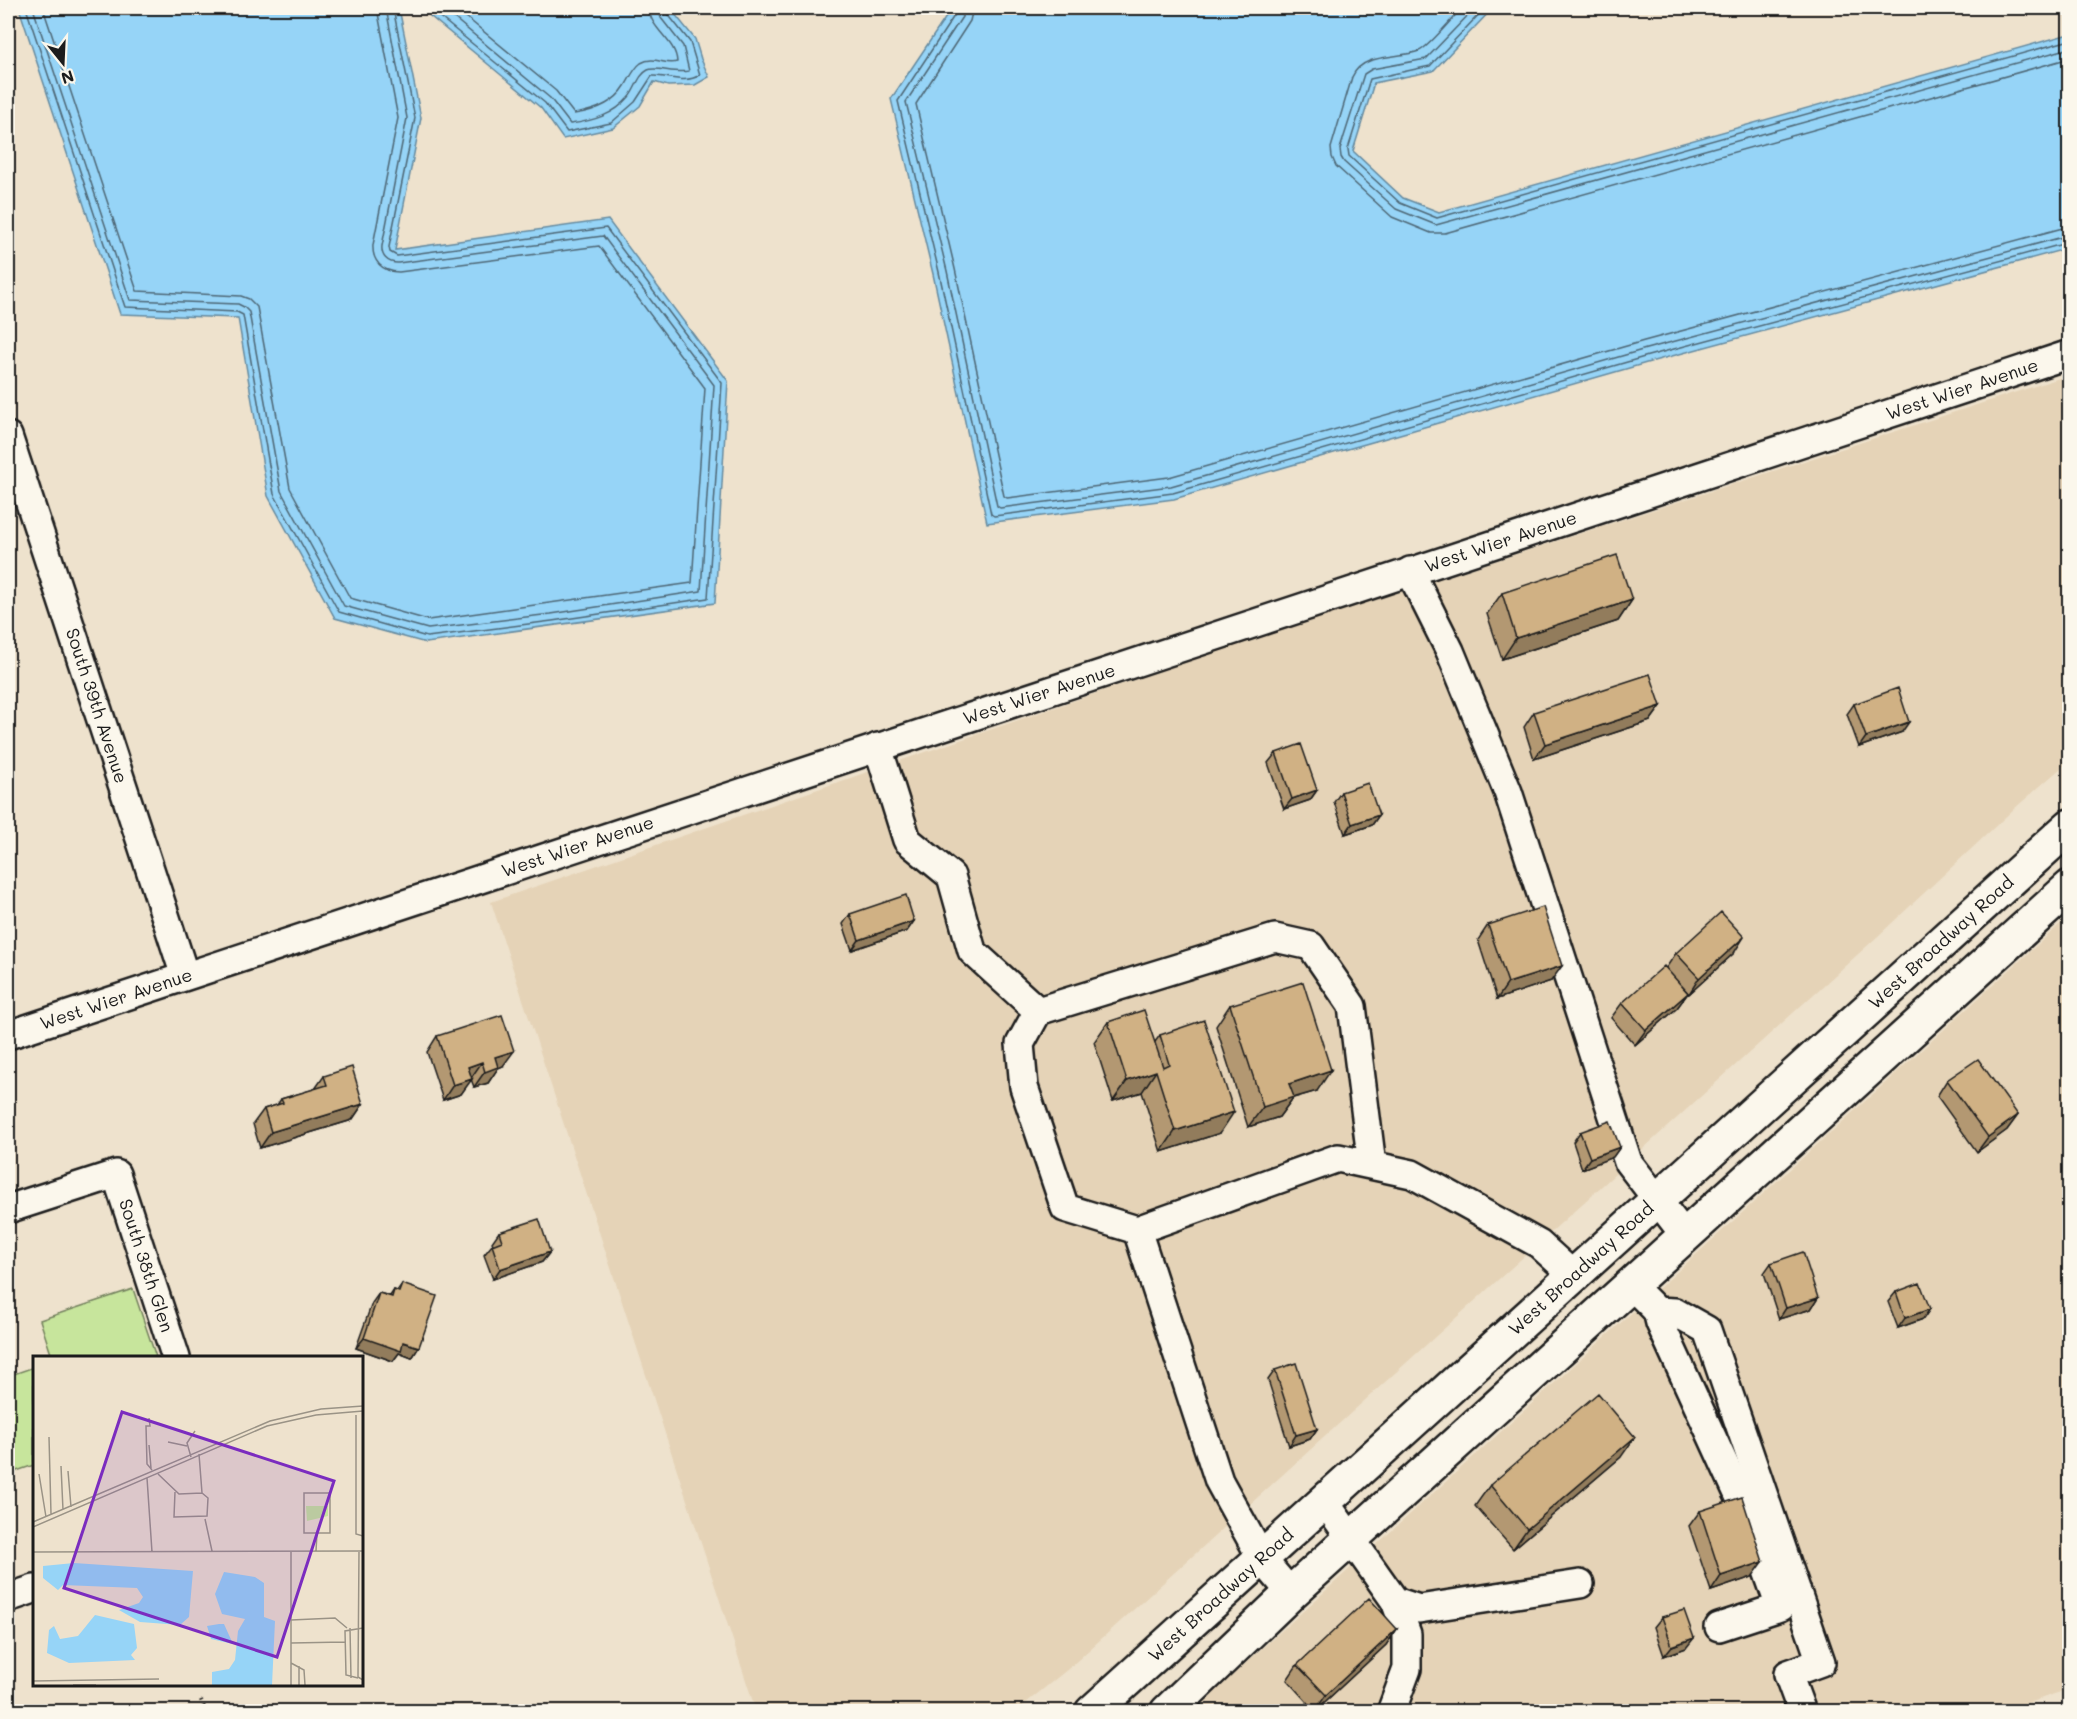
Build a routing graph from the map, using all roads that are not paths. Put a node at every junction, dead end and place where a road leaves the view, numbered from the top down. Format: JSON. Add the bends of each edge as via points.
{"nodes":[{"id":1,"x":2070,"y":354,"type":"edge"},
{"id":2,"x":8,"y":436,"type":"edge"},
{"id":3,"x":1410,"y":572,"type":"junction"},
{"id":4,"x":878,"y":747,"type":"junction"},
{"id":5,"x":2070,"y":826,"type":"edge"},
{"id":6,"x":2043,"y":850,"type":"junction"},
{"id":7,"x":2070,"y":881,"type":"edge"},
{"id":8,"x":2070,"y":887,"type":"edge"},
{"id":9,"x":185,"y":976,"type":"junction"},
{"id":10,"x":1038,"y":1011,"type":"junction"},
{"id":11,"x":8,"y":1035,"type":"edge"},
{"id":12,"x":1372,"y":1165,"type":"junction"},
{"id":13,"x":1657,"y":1199,"type":"junction"},
{"id":14,"x":8,"y":1207,"type":"edge"},
{"id":15,"x":1137,"y":1230,"type":"junction"},
{"id":16,"x":1686,"y":1237,"type":"junction"},
{"id":17,"x":1573,"y":1275,"type":"junction"},
{"id":18,"x":1632,"y":1286,"type":"junction"},
{"id":19,"x":1657,"y":1311,"type":"junction"},
{"id":20,"x":175,"y":1356,"type":"edge"},
{"id":21,"x":1324,"y":1502,"type":"junction"},
{"id":22,"x":1352,"y":1539,"type":"junction"},
{"id":23,"x":1262,"y":1559,"type":"junction"},
{"id":24,"x":1580,"y":1584,"type":"dead end"},
{"id":25,"x":33,"y":1589,"type":"edge"},
{"id":26,"x":1291,"y":1593,"type":"junction"},
{"id":27,"x":8,"y":1598,"type":"edge"},
{"id":28,"x":1395,"y":1601,"type":"junction"},
{"id":29,"x":1719,"y":1627,"type":"dead end"},
{"id":30,"x":1092,"y":1712,"type":"edge"},
{"id":31,"x":1167,"y":1712,"type":"edge"},
{"id":32,"x":1391,"y":1712,"type":"edge"},
{"id":33,"x":1802,"y":1712,"type":"edge"}],
"edges":[{"from":1,"to":3,"type":"street","name":"West Wier Avenue"},
{"from":2,"to":9,"type":"street","name":"South 39th Avenue"},
{"from":3,"to":4,"type":"street","name":"West Wier Avenue"},
{"from":3,"to":13,"type":"street","via":[[1450,651],[1508,792],[1628,1162]]},
{"from":4,"to":9,"type":"street","name":"West Wier Avenue"},
{"from":4,"to":10,"type":"street","via":[[907,840],[951,876],[972,951]]},
{"from":5,"to":6,"type":"main road","name":"West Broadway Road"},
{"from":6,"to":7,"type":"main road"},
{"from":6,"to":13,"type":"main road","name":"West Broadway Road"},
{"from":8,"to":16,"type":"main road"},
{"from":9,"to":11,"type":"street","name":"West Wier Avenue"},
{"from":10,"to":12,"type":"street","via":[[1275,938],[1311,946],[1352,1006]]},
{"from":10,"to":15,"type":"street","via":[[1020,1044],[1024,1087],[1065,1208]]},
{"from":12,"to":15,"type":"street","via":[[1338,1158]]},
{"from":12,"to":17,"type":"street","via":[[1412,1174],[1539,1244]]},
{"from":13,"to":16,"type":"street"},
{"from":13,"to":17,"type":"main road","name":"West Broadway Road"},
{"from":14,"to":20,"type":"street","name":"South 38th Glen","via":[[116,1174]]},
{"from":15,"to":23,"type":"street","via":[[1219,1481]]},
{"from":16,"to":18,"type":"main road"},
{"from":17,"to":21,"type":"main road","name":"West Broadway Road"},
{"from":18,"to":19,"type":"street"},
{"from":18,"to":22,"type":"main road"},
{"from":19,"to":29,"type":"street","via":[[1745,1509],[1780,1607]]},
{"from":19,"to":33,"type":"street","via":[[1675,1312],[1707,1330],[1821,1662],[1788,1674]]},
{"from":21,"to":22,"type":"street"},
{"from":21,"to":23,"type":"main road","name":"West Broadway Road"},
{"from":22,"to":26,"type":"main road"},
{"from":22,"to":28,"type":"street"},
{"from":23,"to":26,"type":"street"},
{"from":23,"to":30,"type":"main road","name":"West Broadway Road"},
{"from":24,"to":28,"type":"street","via":[[1419,1609]]},
{"from":25,"to":27,"type":"street"},
{"from":26,"to":31,"type":"main road"},
{"from":28,"to":32,"type":"street","via":[[1407,1634],[1407,1669]]}]}
